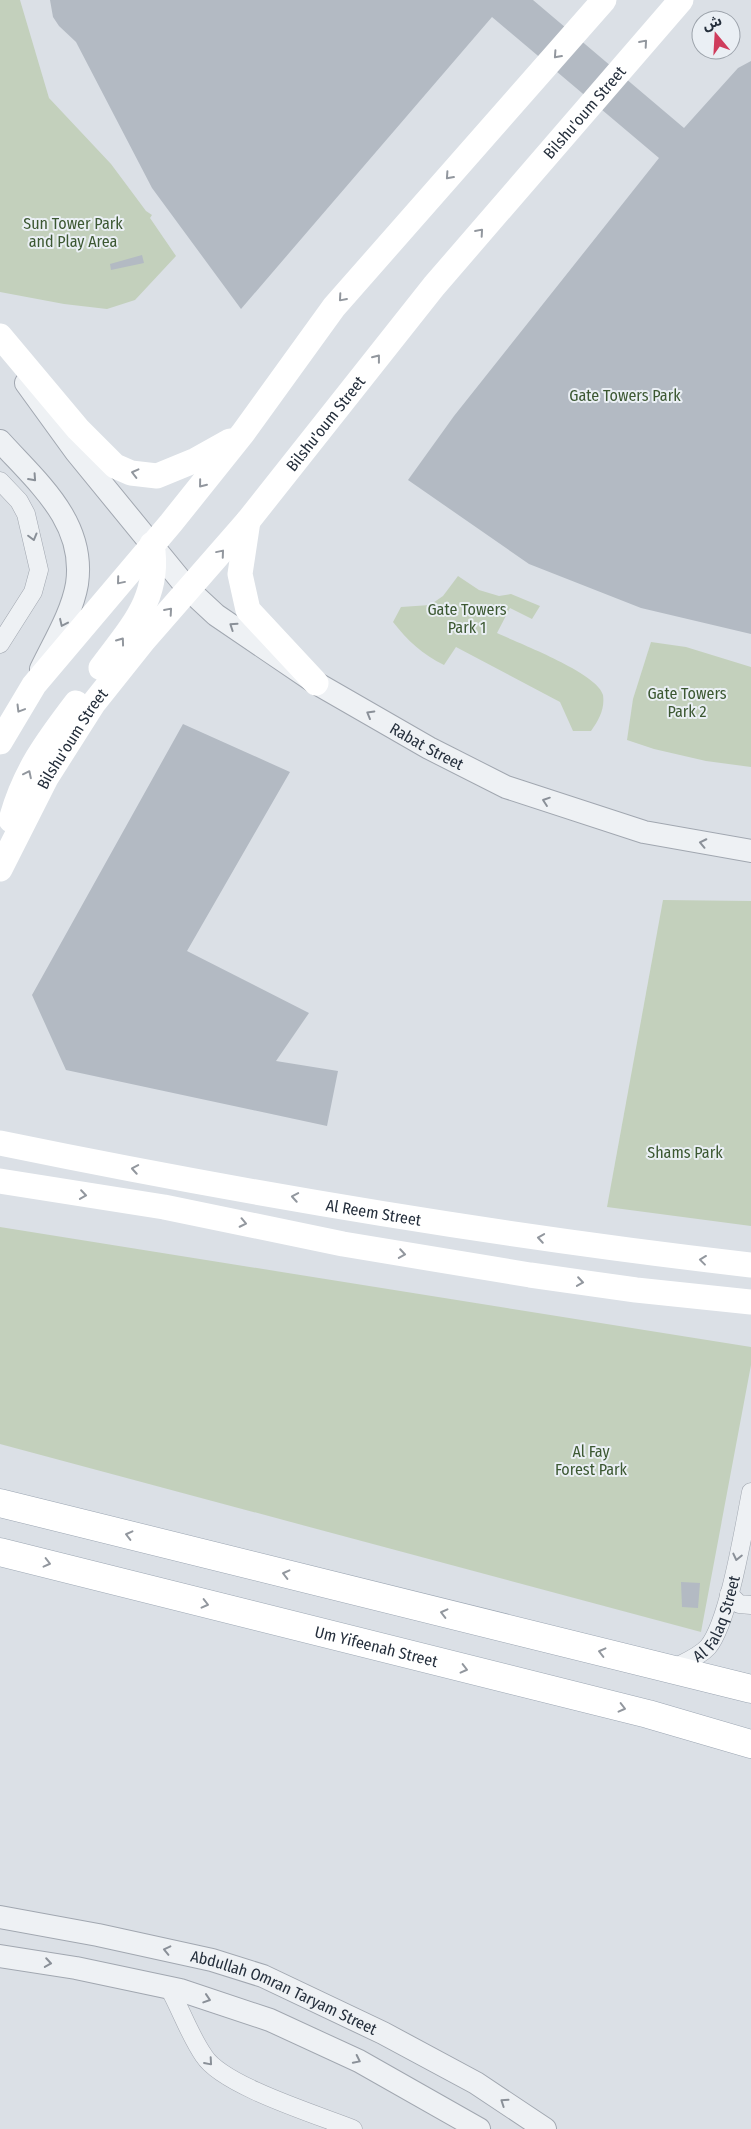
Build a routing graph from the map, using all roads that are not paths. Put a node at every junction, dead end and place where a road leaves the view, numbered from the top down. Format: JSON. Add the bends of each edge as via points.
{"nodes":[{"id":1,"x":681,"y":0,"type":"edge"},
{"id":2,"x":595,"y":6,"type":"edge"},
{"id":3,"x":0,"y":336,"type":"edge"},
{"id":4,"x":0,"y":347,"type":"edge"},
{"id":5,"x":242,"y":433,"type":"junction"},
{"id":6,"x":0,"y":442,"type":"edge"},
{"id":7,"x":0,"y":481,"type":"edge"},
{"id":8,"x":248,"y":521,"type":"junction"},
{"id":9,"x":152,"y":544,"type":"junction"},
{"id":10,"x":188,"y":589,"type":"junction"},
{"id":11,"x":0,"y":644,"type":"edge"},
{"id":12,"x":316,"y":683,"type":"junction"},
{"id":13,"x":34,"y":685,"type":"junction"},
{"id":14,"x":0,"y":742,"type":"edge"},
{"id":15,"x":751,"y":851,"type":"edge"},
{"id":16,"x":3,"y":861,"type":"edge"},
{"id":17,"x":0,"y":1129,"type":"edge"},
{"id":18,"x":0,"y":1143,"type":"edge"},
{"id":19,"x":64,"y":1156,"type":"junction"},
{"id":20,"x":0,"y":1181,"type":"edge"},
{"id":21,"x":0,"y":1188,"type":"edge"},
{"id":22,"x":58,"y":1191,"type":"junction"},
{"id":23,"x":751,"y":1265,"type":"edge"},
{"id":24,"x":748,"y":1305,"type":"edge"},
{"id":25,"x":751,"y":1492,"type":"edge"},
{"id":26,"x":0,"y":1503,"type":"edge"},
{"id":27,"x":7,"y":1556,"type":"edge"},
{"id":28,"x":729,"y":1594,"type":"junction"},
{"id":29,"x":751,"y":1605,"type":"edge"},
{"id":30,"x":672,"y":1669,"type":"junction"},
{"id":31,"x":751,"y":1690,"type":"edge"},
{"id":32,"x":751,"y":1744,"type":"edge"},
{"id":33,"x":0,"y":1917,"type":"edge"},
{"id":34,"x":0,"y":1956,"type":"edge"},
{"id":35,"x":170,"y":1988,"type":"junction"},
{"id":36,"x":353,"y":2129,"type":"edge"},
{"id":37,"x":479,"y":2129,"type":"edge"},
{"id":38,"x":545,"y":2129,"type":"edge"}],
"edges":[{"from":8,"to":1,"type":"main road","name":"Bilshu'oum Street","one_way":true,"via":[[434,286]]},
{"from":2,"to":5,"type":"main road","one_way":true,"via":[[334,307]]},
{"from":5,"to":3,"type":"main road","one_way":true,"via":[[170,472],[157,476],[131,473],[115,466],[78,429]]},
{"from":4,"to":9,"type":"street","name":"Rabat Street","via":[[76,452]]},
{"from":5,"to":9,"type":"main road","one_way":true},
{"from":6,"to":13,"type":"street","one_way":true,"via":[[67,520],[79,559],[77,585],[68,613]]},
{"from":7,"to":11,"type":"street","one_way":true,"via":[[16,496],[26,514],[39,570],[33,592]]},
{"from":10,"to":8,"type":"main road","name":"Bilshu'oum Street","one_way":true},
{"from":8,"to":12,"type":"main road","via":[[240,574],[248,610]]},
{"from":9,"to":10,"type":"street","name":"Rabat Street"},
{"from":9,"to":13,"type":"main road","one_way":true},
{"from":16,"to":9,"type":"main road","one_way":true,"via":[[16,802],[38,755],[144,608],[154,570]]},
{"from":12,"to":10,"type":"street","name":"Rabat Street","one_way":true,"via":[[222,619]]},
{"from":16,"to":10,"type":"main road","name":"Bilshu'oum Street","one_way":true,"via":[[46,778],[93,704]]},
{"from":15,"to":12,"type":"street","name":"Rabat Street","one_way":true,"via":[[644,832],[506,787]]},
{"from":13,"to":14,"type":"main road","one_way":true},
{"from":17,"to":19,"type":"main road"},
{"from":18,"to":19,"type":"main road","name":"Al Reem Street"},
{"from":23,"to":19,"type":"main road","name":"Al Reem Street","one_way":true,"via":[[608,1249],[428,1221]]},
{"from":20,"to":22,"type":"main road"},
{"from":21,"to":22,"type":"main road"},
{"from":22,"to":24,"type":"main road","one_way":true,"via":[[164,1207],[343,1244],[530,1275]]},
{"from":25,"to":28,"type":"street","name":"Al Falaq Street","one_way":true},
{"from":30,"to":26,"type":"main road","one_way":true},
{"from":27,"to":32,"type":"main road","name":"Um Yifeenah Street","one_way":true,"via":[[648,1714]]},
{"from":28,"to":29,"type":"street","via":[[739,1604]]},
{"from":28,"to":30,"type":"street","name":"Al Falaq Street","via":[[710,1644],[704,1651]]},
{"from":30,"to":31,"type":"main road"},
{"from":38,"to":33,"type":"street","name":"Abdullah Omran Taryam Street","one_way":true,"via":[[467,2078],[383,2033],[263,1976],[212,1960],[98,1934]]},
{"from":34,"to":35,"type":"street","name":"Abdullah Omran Taryam Street","one_way":true},
{"from":35,"to":36,"type":"street","one_way":true,"via":[[204,2057],[217,2071]]},
{"from":35,"to":37,"type":"street","name":"Abdullah Omran Taryam Street","one_way":true,"via":[[270,2020],[359,2061]]}]}
